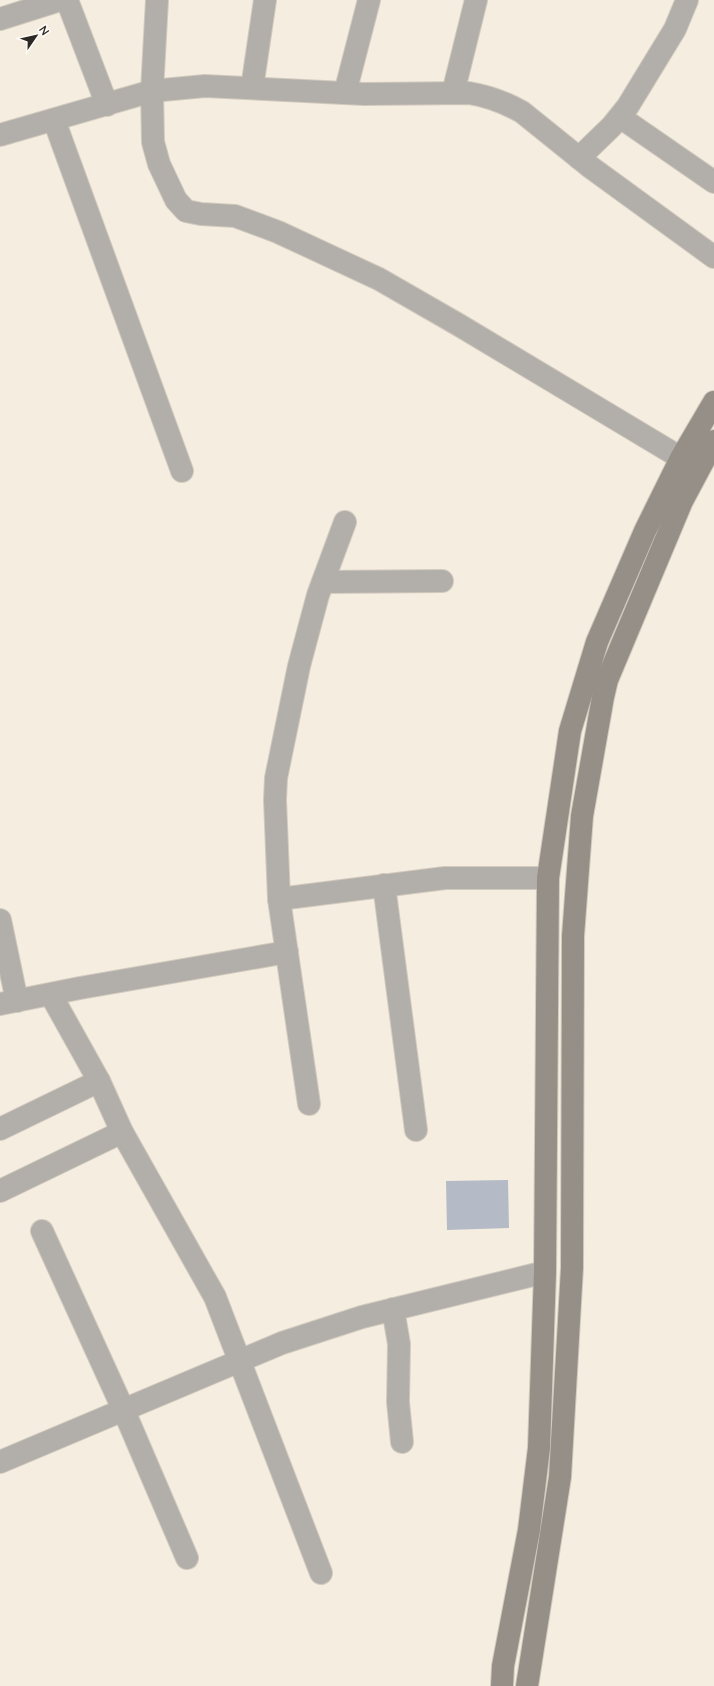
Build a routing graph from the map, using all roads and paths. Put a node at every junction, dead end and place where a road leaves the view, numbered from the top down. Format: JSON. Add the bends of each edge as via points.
{"nodes":[{"id":1,"x":60,"y":0,"type":"edge"},
{"id":2,"x":67,"y":0,"type":"edge"},
{"id":3,"x":158,"y":0,"type":"edge"},
{"id":4,"x":266,"y":0,"type":"edge"},
{"id":5,"x":369,"y":0,"type":"edge"},
{"id":6,"x":476,"y":0,"type":"edge"},
{"id":7,"x":688,"y":0,"type":"edge"},
{"id":8,"x":0,"y":19,"type":"edge"},
{"id":9,"x":252,"y":88,"type":"junction"},
{"id":10,"x":152,"y":91,"type":"junction"},
{"id":11,"x":345,"y":93,"type":"junction"},
{"id":12,"x":453,"y":93,"type":"junction"},
{"id":13,"x":107,"y":105,"type":"junction"},
{"id":14,"x":620,"y":117,"type":"junction"},
{"id":15,"x":54,"y":120,"type":"junction"},
{"id":16,"x":0,"y":135,"type":"edge"},
{"id":17,"x":579,"y":158,"type":"junction"},
{"id":18,"x":714,"y":182,"type":"edge"},
{"id":19,"x":714,"y":257,"type":"edge"},
{"id":20,"x":714,"y":402,"type":"edge"},
{"id":21,"x":714,"y":441,"type":"edge"},
{"id":22,"x":681,"y":458,"type":"junction"},
{"id":23,"x":182,"y":471,"type":"dead end"},
{"id":24,"x":345,"y":522,"type":"dead end"},
{"id":25,"x":442,"y":581,"type":"dead end"},
{"id":26,"x":323,"y":582,"type":"junction"},
{"id":27,"x":548,"y":878,"type":"junction"},
{"id":28,"x":384,"y":885,"type":"junction"},
{"id":29,"x":279,"y":899,"type":"junction"},
{"id":30,"x":0,"y":920,"type":"edge"},
{"id":31,"x":286,"y":952,"type":"junction"},
{"id":32,"x":51,"y":995,"type":"junction"},
{"id":33,"x":8,"y":1003,"type":"edge"},
{"id":34,"x":99,"y":1081,"type":"junction"},
{"id":35,"x":309,"y":1104,"type":"dead end"},
{"id":36,"x":0,"y":1128,"type":"edge"},
{"id":37,"x":416,"y":1130,"type":"dead end"},
{"id":38,"x":122,"y":1132,"type":"junction"},
{"id":39,"x":0,"y":1191,"type":"edge"},
{"id":40,"x":42,"y":1231,"type":"dead end"},
{"id":41,"x":546,"y":1272,"type":"junction"},
{"id":42,"x":393,"y":1308,"type":"junction"},
{"id":43,"x":240,"y":1359,"type":"junction"},
{"id":44,"x":124,"y":1411,"type":"junction"},
{"id":45,"x":402,"y":1442,"type":"dead end"},
{"id":46,"x":1,"y":1458,"type":"edge"},
{"id":47,"x":187,"y":1558,"type":"dead end"},
{"id":48,"x":321,"y":1573,"type":"dead end"},
{"id":49,"x":502,"y":1686,"type":"edge"},
{"id":50,"x":527,"y":1686,"type":"edge"}],
"edges":[{"from":1,"to":8,"type":"street"},
{"from":2,"to":13,"type":"street"},
{"from":3,"to":10,"type":"street"},
{"from":4,"to":9,"type":"street"},
{"from":5,"to":11,"type":"street"},
{"from":6,"to":12,"type":"street"},
{"from":7,"to":14,"type":"street","via":[[675,29]]},
{"from":9,"to":10,"type":"street","via":[[205,86]]},
{"from":9,"to":11,"type":"street"},
{"from":10,"to":13,"type":"street"},
{"from":10,"to":22,"type":"street","via":[[153,142],[159,164],[176,200],[186,211],[235,216],[278,232],[379,279]]},
{"from":11,"to":12,"type":"street"},
{"from":12,"to":17,"type":"street","via":[[482,96],[511,106],[536,122]]},
{"from":13,"to":15,"type":"street"},
{"from":14,"to":17,"type":"street"},
{"from":14,"to":18,"type":"street"},
{"from":15,"to":16,"type":"street"},
{"from":15,"to":23,"type":"street"},
{"from":17,"to":19,"type":"street"},
{"from":20,"to":22,"type":"main road"},
{"from":21,"to":50,"type":"main road","via":[[682,501],[608,680],[582,816],[573,936],[572,1268],[560,1477]]},
{"from":22,"to":27,"type":"main road","via":[[645,531],[597,642],[572,720]]},
{"from":24,"to":26,"type":"street"},
{"from":25,"to":26,"type":"street"},
{"from":26,"to":29,"type":"street","via":[[295,681],[276,778]]},
{"from":27,"to":28,"type":"street","via":[[445,878]]},
{"from":27,"to":41,"type":"main road"},
{"from":28,"to":29,"type":"street"},
{"from":28,"to":37,"type":"street"},
{"from":29,"to":31,"type":"street"},
{"from":30,"to":33,"type":"street"},
{"from":31,"to":32,"type":"street"},
{"from":31,"to":35,"type":"street"},
{"from":32,"to":33,"type":"street"},
{"from":32,"to":34,"type":"street"},
{"from":34,"to":36,"type":"street"},
{"from":34,"to":38,"type":"street"},
{"from":38,"to":39,"type":"street"},
{"from":38,"to":43,"type":"street","via":[[215,1297]]},
{"from":40,"to":44,"type":"street"},
{"from":41,"to":42,"type":"street"},
{"from":41,"to":49,"type":"main road","via":[[539,1448],[529,1530],[503,1666]]},
{"from":42,"to":43,"type":"street"},
{"from":42,"to":45,"type":"street","via":[[399,1344],[398,1402]]},
{"from":43,"to":44,"type":"street"},
{"from":43,"to":48,"type":"street"},
{"from":44,"to":46,"type":"street"},
{"from":44,"to":47,"type":"street"}]}
